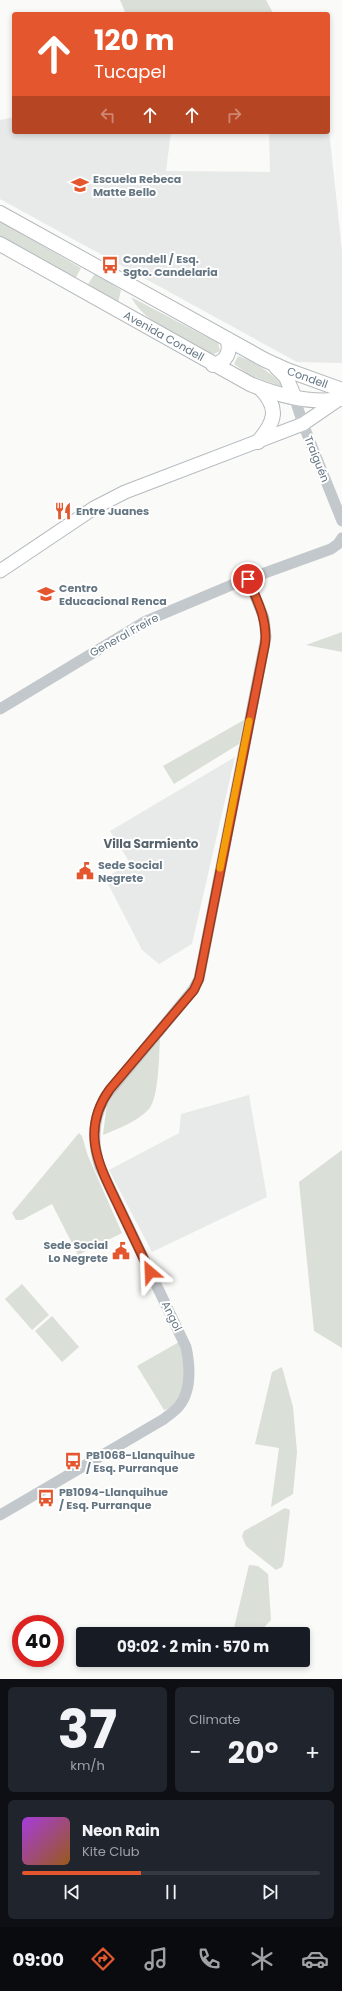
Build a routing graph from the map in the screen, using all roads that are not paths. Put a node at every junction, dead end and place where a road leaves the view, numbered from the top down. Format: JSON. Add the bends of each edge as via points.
{"nodes":[{"id":1,"x":0,"y":213,"type":"edge"},
{"id":2,"x":0,"y":244,"type":"edge"},
{"id":3,"x":227,"y":339,"type":"junction"},
{"id":4,"x":273,"y":364,"type":"junction"},
{"id":5,"x":213,"y":365,"type":"junction"},
{"id":6,"x":260,"y":388,"type":"junction"},
{"id":7,"x":294,"y":396,"type":"junction"},
{"id":8,"x":341,"y":396,"type":"edge"},
{"id":9,"x":303,"y":424,"type":"junction"},
{"id":10,"x":258,"y":442,"type":"junction"},
{"id":11,"x":342,"y":521,"type":"edge"},
{"id":12,"x":342,"y":538,"type":"edge"},
{"id":13,"x":0,"y":571,"type":"edge"},
{"id":14,"x":248,"y":579,"type":"junction"},
{"id":15,"x":0,"y":709,"type":"edge"},
{"id":16,"x":0,"y":1515,"type":"edge"}],
"edges":[{"from":1,"to":3,"type":"main road"},
{"from":2,"to":5,"type":"main road","name":"Avenida Condell"},
{"from":3,"to":4,"type":"main road"},
{"from":3,"to":5,"type":"main road","via":[[227,356]]},
{"from":4,"to":7,"type":"main road","via":[[286,377]]},
{"from":4,"to":8,"type":"main road","name":"Condell"},
{"from":5,"to":6,"type":"main road","name":"Avenida Condell"},
{"from":6,"to":7,"type":"main road","name":"Avenida Condell"},
{"from":6,"to":10,"type":"main road","via":[[269,399],[274,413],[269,427]]},
{"from":7,"to":8,"type":"main road","name":"Avenida Condell"},
{"from":7,"to":9,"type":"street","name":"Traiguén"},
{"from":8,"to":9,"type":"main road"},
{"from":9,"to":10,"type":"main road"},
{"from":9,"to":11,"type":"street","name":"Traiguén"},
{"from":10,"to":13,"type":"main road","via":[[110,499]]},
{"from":12,"to":14,"type":"street","name":"General Freire","via":[[331,549]]},
{"from":14,"to":15,"type":"street","name":"General Freire","via":[[146,621]]},
{"from":14,"to":16,"type":"street","name":"Angol","via":[[264,618],[265,644],[200,972],[196,985],[187,998],[105,1097],[97,1113],[95,1130],[95,1150],[100,1167],[186,1347],[190,1366],[188,1383],[179,1406],[164,1419]]}]}
